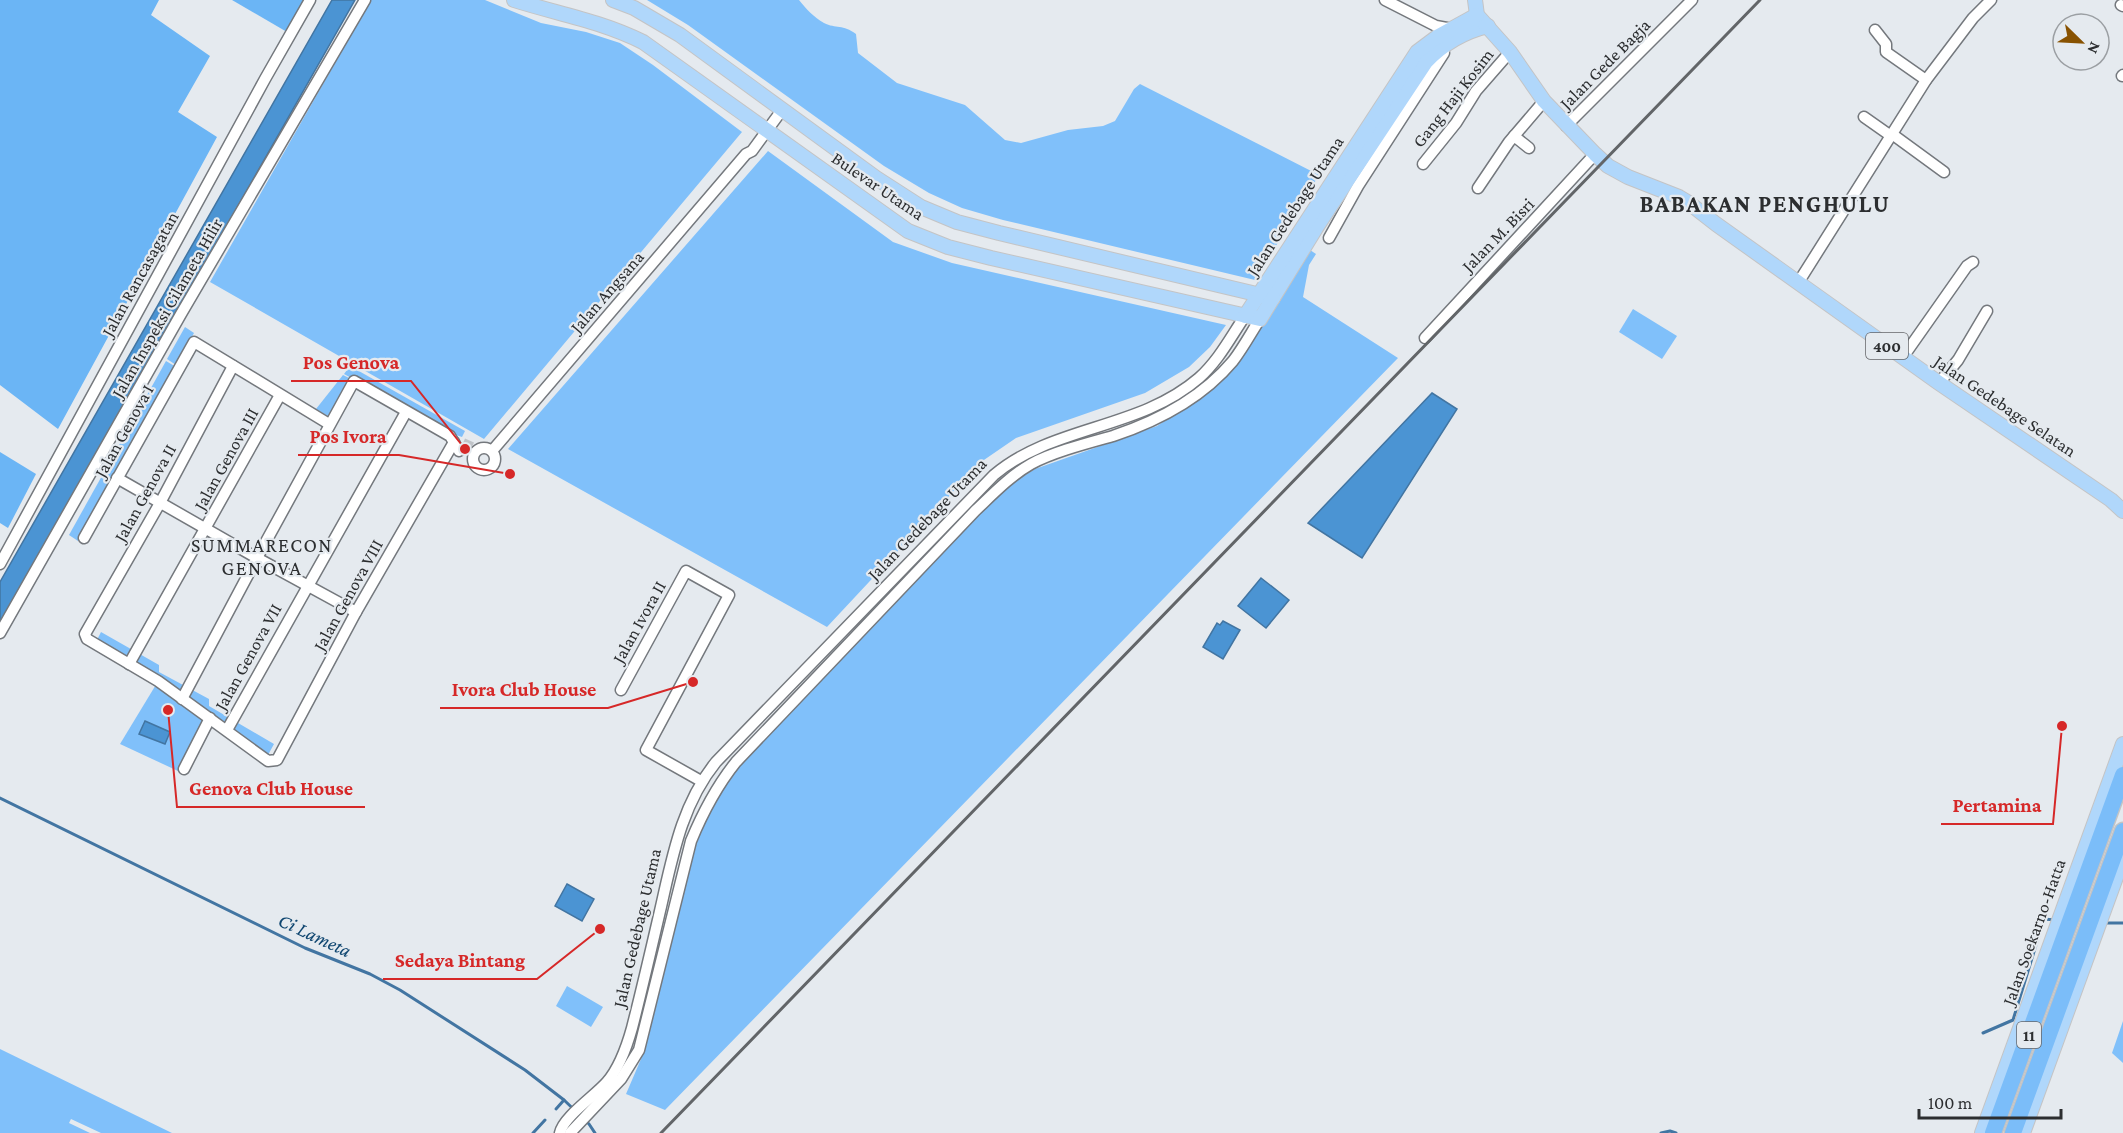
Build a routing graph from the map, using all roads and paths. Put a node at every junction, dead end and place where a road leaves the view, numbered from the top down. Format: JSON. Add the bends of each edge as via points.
{"nodes":[{"id":1,"x":310,"y":0,"type":"edge"},
{"id":2,"x":365,"y":0,"type":"edge"},
{"id":3,"x":514,"y":0,"type":"edge"},
{"id":4,"x":613,"y":0,"type":"edge"},
{"id":5,"x":1384,"y":0,"type":"edge"},
{"id":6,"x":1475,"y":0,"type":"edge"},
{"id":7,"x":1692,"y":0,"type":"edge"},
{"id":8,"x":1991,"y":0,"type":"edge"},
{"id":9,"x":545,"y":5,"type":"edge"},
{"id":10,"x":1477,"y":15,"type":"junction"},
{"id":11,"x":1488,"y":26,"type":"junction"},
{"id":12,"x":1452,"y":29,"type":"junction"},
{"id":13,"x":1875,"y":30,"type":"dead end"},
{"id":14,"x":1510,"y":52,"type":"junction"},
{"id":15,"x":1444,"y":53,"type":"dead end"},
{"id":16,"x":1926,"y":80,"type":"junction"},
{"id":17,"x":1544,"y":101,"type":"junction"},
{"id":18,"x":1406,"y":102,"type":"junction"},
{"id":19,"x":782,"y":110,"type":"junction"},
{"id":20,"x":1864,"y":117,"type":"dead end"},
{"id":21,"x":1566,"y":126,"type":"junction"},
{"id":22,"x":1375,"y":128,"type":"junction"},
{"id":23,"x":764,"y":133,"type":"junction"},
{"id":24,"x":1892,"y":135,"type":"junction"},
{"id":25,"x":1514,"y":136,"type":"junction"},
{"id":26,"x":1529,"y":148,"type":"dead end"},
{"id":27,"x":1594,"y":154,"type":"junction"},
{"id":28,"x":1423,"y":164,"type":"dead end"},
{"id":29,"x":1944,"y":172,"type":"dead end"},
{"id":30,"x":1478,"y":188,"type":"dead end"},
{"id":31,"x":999,"y":233,"type":"junction"},
{"id":32,"x":1329,"y":238,"type":"dead end"},
{"id":33,"x":991,"y":258,"type":"junction"},
{"id":34,"x":1973,"y":262,"type":"dead end"},
{"id":35,"x":1798,"y":283,"type":"junction"},
{"id":36,"x":1267,"y":296,"type":"junction"},
{"id":37,"x":1987,"y":311,"type":"dead end"},
{"id":38,"x":1245,"y":316,"type":"junction"},
{"id":39,"x":1260,"y":319,"type":"junction"},
{"id":40,"x":1425,"y":338,"type":"dead end"},
{"id":41,"x":1903,"y":357,"type":"junction"},
{"id":42,"x":233,"y":366,"type":"junction"},
{"id":43,"x":1939,"y":383,"type":"junction"},
{"id":44,"x":280,"y":395,"type":"junction"},
{"id":45,"x":406,"y":412,"type":"junction"},
{"id":46,"x":330,"y":424,"type":"junction"},
{"id":47,"x":468,"y":448,"type":"junction"},
{"id":48,"x":993,"y":475,"type":"junction"},
{"id":49,"x":117,"y":478,"type":"junction"},
{"id":50,"x":1005,"y":484,"type":"junction"},
{"id":51,"x":2117,"y":502,"type":"edge"},
{"id":52,"x":160,"y":503,"type":"junction"},
{"id":53,"x":2123,"y":511,"type":"edge"},
{"id":54,"x":206,"y":529,"type":"junction"},
{"id":55,"x":84,"y":537,"type":"dead end"},
{"id":56,"x":257,"y":558,"type":"junction"},
{"id":57,"x":0,"y":564,"type":"edge"},
{"id":58,"x":307,"y":585,"type":"junction"},
{"id":59,"x":356,"y":612,"type":"junction"},
{"id":60,"x":0,"y":633,"type":"edge"},
{"id":61,"x":129,"y":664,"type":"junction"},
{"id":62,"x":621,"y":690,"type":"dead end"},
{"id":63,"x":182,"y":699,"type":"junction"},
{"id":64,"x":769,"y":707,"type":"junction"},
{"id":65,"x":780,"y":717,"type":"junction"},
{"id":66,"x":210,"y":718,"type":"junction"},
{"id":67,"x":227,"y":730,"type":"junction"},
{"id":68,"x":2123,"y":744,"type":"edge"},
{"id":69,"x":184,"y":769,"type":"dead end"},
{"id":70,"x":2123,"y":775,"type":"edge"},
{"id":71,"x":702,"y":781,"type":"junction"},
{"id":72,"x":2123,"y":831,"type":"edge"},
{"id":73,"x":2120,"y":851,"type":"edge"},
{"id":74,"x":2057,"y":939,"type":"junction"},
{"id":75,"x":2086,"y":945,"type":"junction"},
{"id":76,"x":644,"y":980,"type":"junction"},
{"id":77,"x":656,"y":984,"type":"junction"},
{"id":78,"x":623,"y":1055,"type":"junction"},
{"id":79,"x":633,"y":1063,"type":"junction"},
{"id":80,"x":2000,"y":1083,"type":"junction"},
{"id":81,"x":610,"y":1084,"type":"junction"},
{"id":82,"x":571,"y":1127,"type":"edge"},
{"id":83,"x":560,"y":1133,"type":"edge"},
{"id":84,"x":1982,"y":1133,"type":"edge"},
{"id":85,"x":1993,"y":1133,"type":"edge"},
{"id":86,"x":2013,"y":1133,"type":"edge"},
{"id":87,"x":2023,"y":1133,"type":"edge"}],
"edges":[{"from":1,"to":57,"type":"street","name":"Jalan Rancasagatan"},
{"from":2,"to":60,"type":"street","name":"Jalan Inspeksi Cilameta Hilir"},
{"from":3,"to":9,"type":"main road","name":"Bulevar Utama"},
{"from":4,"to":19,"type":"main road","name":"Bulevar Utama","via":[[680,35]]},
{"from":5,"to":12,"type":"street","via":[[1436,26]]},
{"from":6,"to":10,"type":"main road"},
{"from":7,"to":21,"type":"street","name":"Jalan Gede Bagja"},
{"from":8,"to":16,"type":"street"},
{"from":9,"to":23,"type":"main road","name":"Bulevar Utama","via":[[643,42]]},
{"from":10,"to":11,"type":"main road","name":"Jalan Gedebage Selatan","number":"400"},
{"from":10,"to":12,"type":"main road","name":"Jalan Gedebage Utama"},
{"from":11,"to":14,"type":"main road","name":"Jalan Gedebage Selatan","number":"400"},
{"from":11,"to":18,"type":"main road","name":"Jalan Gedebage Utama","via":[[1458,37],[1437,51],[1426,62]]},
{"from":12,"to":22,"type":"main road","name":"Jalan Gedebage Utama","via":[[1417,52]]},
{"from":13,"to":16,"type":"street","via":[[1886,44],[1886,52]]},
{"from":14,"to":17,"type":"main road","name":"Jalan Gedebage Selatan","number":"400"},
{"from":14,"to":28,"type":"street","name":"Gang Haji Kosim"},
{"from":15,"to":18,"type":"street"},
{"from":16,"to":24,"type":"street"},
{"from":17,"to":21,"type":"main road","name":"Jalan Gedebage Selatan","number":"400"},
{"from":17,"to":25,"type":"street"},
{"from":18,"to":22,"type":"main road","name":"Jalan Gedebage Utama"},
{"from":18,"to":32,"type":"street"},
{"from":19,"to":23,"type":"street","name":"Jalan Angsana"},
{"from":19,"to":31,"type":"main road","name":"Bulevar Utama","via":[[921,207]]},
{"from":20,"to":24,"type":"street"},
{"from":21,"to":27,"type":"main road","name":"Jalan Gedebage Selatan","number":"400"},
{"from":22,"to":36,"type":"main road","name":"Jalan Gedebage Utama"},
{"from":23,"to":33,"type":"main road","name":"Bulevar Utama","via":[[908,231]]},
{"from":23,"to":47,"type":"street","name":"Jalan Angsana"},
{"from":24,"to":29,"type":"street"},
{"from":24,"to":35,"type":"street"},
{"from":25,"to":26,"type":"street"},
{"from":25,"to":30,"type":"street"},
{"from":27,"to":35,"type":"main road","name":"Jalan Gedebage Selatan","number":"400","via":[[1628,177],[1678,196]]},
{"from":27,"to":40,"type":"street","name":"Jalan M. Bisri"},
{"from":31,"to":33,"type":"main road"},
{"from":31,"to":36,"type":"main road","name":"Bulevar Utama"},
{"from":33,"to":38,"type":"main road","name":"Bulevar Utama"},
{"from":34,"to":41,"type":"street"},
{"from":35,"to":41,"type":"main road","name":"Jalan Gedebage Selatan","number":"400"},
{"from":36,"to":38,"type":"main road","name":"Jalan Gedebage Utama"},
{"from":36,"to":39,"type":"main road","name":"Jalan Gedebage Utama"},
{"from":37,"to":43,"type":"street","via":[[1958,360]]},
{"from":38,"to":39,"type":"main road","name":"Bulevar Utama"},
{"from":38,"to":48,"type":"street","name":"Jalan Gedebage Utama","via":[[1221,354],[1176,395],[1144,411],[1024,453]]},
{"from":39,"to":50,"type":"street","name":"Jalan Gedebage Utama","via":[[1233,360],[1208,387],[1180,406],[1131,430],[1033,464]]},
{"from":41,"to":43,"type":"main road","name":"Jalan Gedebage Selatan","number":"400"},
{"from":42,"to":44,"type":"street"},
{"from":42,"to":49,"type":"street","name":"Jalan Genova I","via":[[194,342]]},
{"from":42,"to":52,"type":"street","name":"Jalan Genova II"},
{"from":43,"to":51,"type":"main road","name":"Jalan Gedebage Selatan","number":"400"},
{"from":44,"to":46,"type":"street"},
{"from":44,"to":54,"type":"street","name":"Jalan Genova III"},
{"from":45,"to":46,"type":"street","via":[[354,381]]},
{"from":45,"to":47,"type":"street"},
{"from":45,"to":58,"type":"street","name":"Jalan Genova VII"},
{"from":46,"to":56,"type":"street"},
{"from":47,"to":59,"type":"street","name":"Jalan Genova VIII"},
{"from":48,"to":50,"type":"street"},
{"from":48,"to":64,"type":"street","name":"Jalan Gedebage Utama"},
{"from":49,"to":52,"type":"street"},
{"from":49,"to":55,"type":"street","name":"Jalan Genova I"},
{"from":50,"to":65,"type":"street","name":"Jalan Gedebage Utama"},
{"from":51,"to":53,"type":"main road","name":"Jalan Gedebage Selatan"},
{"from":52,"to":54,"type":"street"},
{"from":52,"to":61,"type":"street","name":"Jalan Genova II","via":[[85,634],[87,639]]},
{"from":54,"to":56,"type":"street"},
{"from":54,"to":61,"type":"street","name":"Jalan Genova III"},
{"from":56,"to":58,"type":"street"},
{"from":56,"to":63,"type":"street"},
{"from":58,"to":59,"type":"street"},
{"from":58,"to":67,"type":"street","name":"Jalan Genova VII"},
{"from":59,"to":67,"type":"street","name":"Jalan Genova VIII","via":[[277,760],[268,761]]},
{"from":61,"to":63,"type":"street"},
{"from":62,"to":71,"type":"street","name":"Jalan Ivora II","via":[[686,571],[729,595],[646,750]]},
{"from":63,"to":66,"type":"street"},
{"from":64,"to":65,"type":"street"},
{"from":64,"to":71,"type":"street","name":"Jalan Gedebage Utama"},
{"from":65,"to":77,"type":"street","name":"Jalan Gedebage Utama","via":[[719,784],[702,813],[691,841]]},
{"from":66,"to":67,"type":"street"},
{"from":66,"to":69,"type":"street"},
{"from":68,"to":74,"type":"main road","name":"Jalan Soekarno-Hatta","via":[[2060,916]]},
{"from":70,"to":74,"type":"highway","name":"Jalan Soekarno-Hatta","number":"11","via":[[2081,889]]},
{"from":71,"to":76,"type":"street","name":"Jalan Gedebage Utama","via":[[676,841]]},
{"from":72,"to":73,"type":"highway","number":"11"},
{"from":73,"to":75,"type":"highway","number":"11"},
{"from":74,"to":80,"type":"main road","name":"Jalan Soekarno-Hatta"},
{"from":74,"to":85,"type":"highway","name":"Jalan Soekarno-Hatta","number":"11"},
{"from":75,"to":86,"type":"highway","number":"11"},
{"from":75,"to":87,"type":"main road"},
{"from":76,"to":77,"type":"street"},
{"from":76,"to":78,"type":"street","name":"Jalan Gedebage Utama"},
{"from":77,"to":79,"type":"street","name":"Jalan Gedebage Utama"},
{"from":78,"to":79,"type":"street"},
{"from":78,"to":81,"type":"street","name":"Jalan Gedebage Utama"},
{"from":79,"to":81,"type":"street","name":"Jalan Gedebage Utama"},
{"from":80,"to":84,"type":"main road","name":"Jalan Soekarno-Hatta"},
{"from":80,"to":85,"type":"highway"},
{"from":81,"to":82,"type":"street"},
{"from":82,"to":83,"type":"street","via":[[560,1129]]}]}
